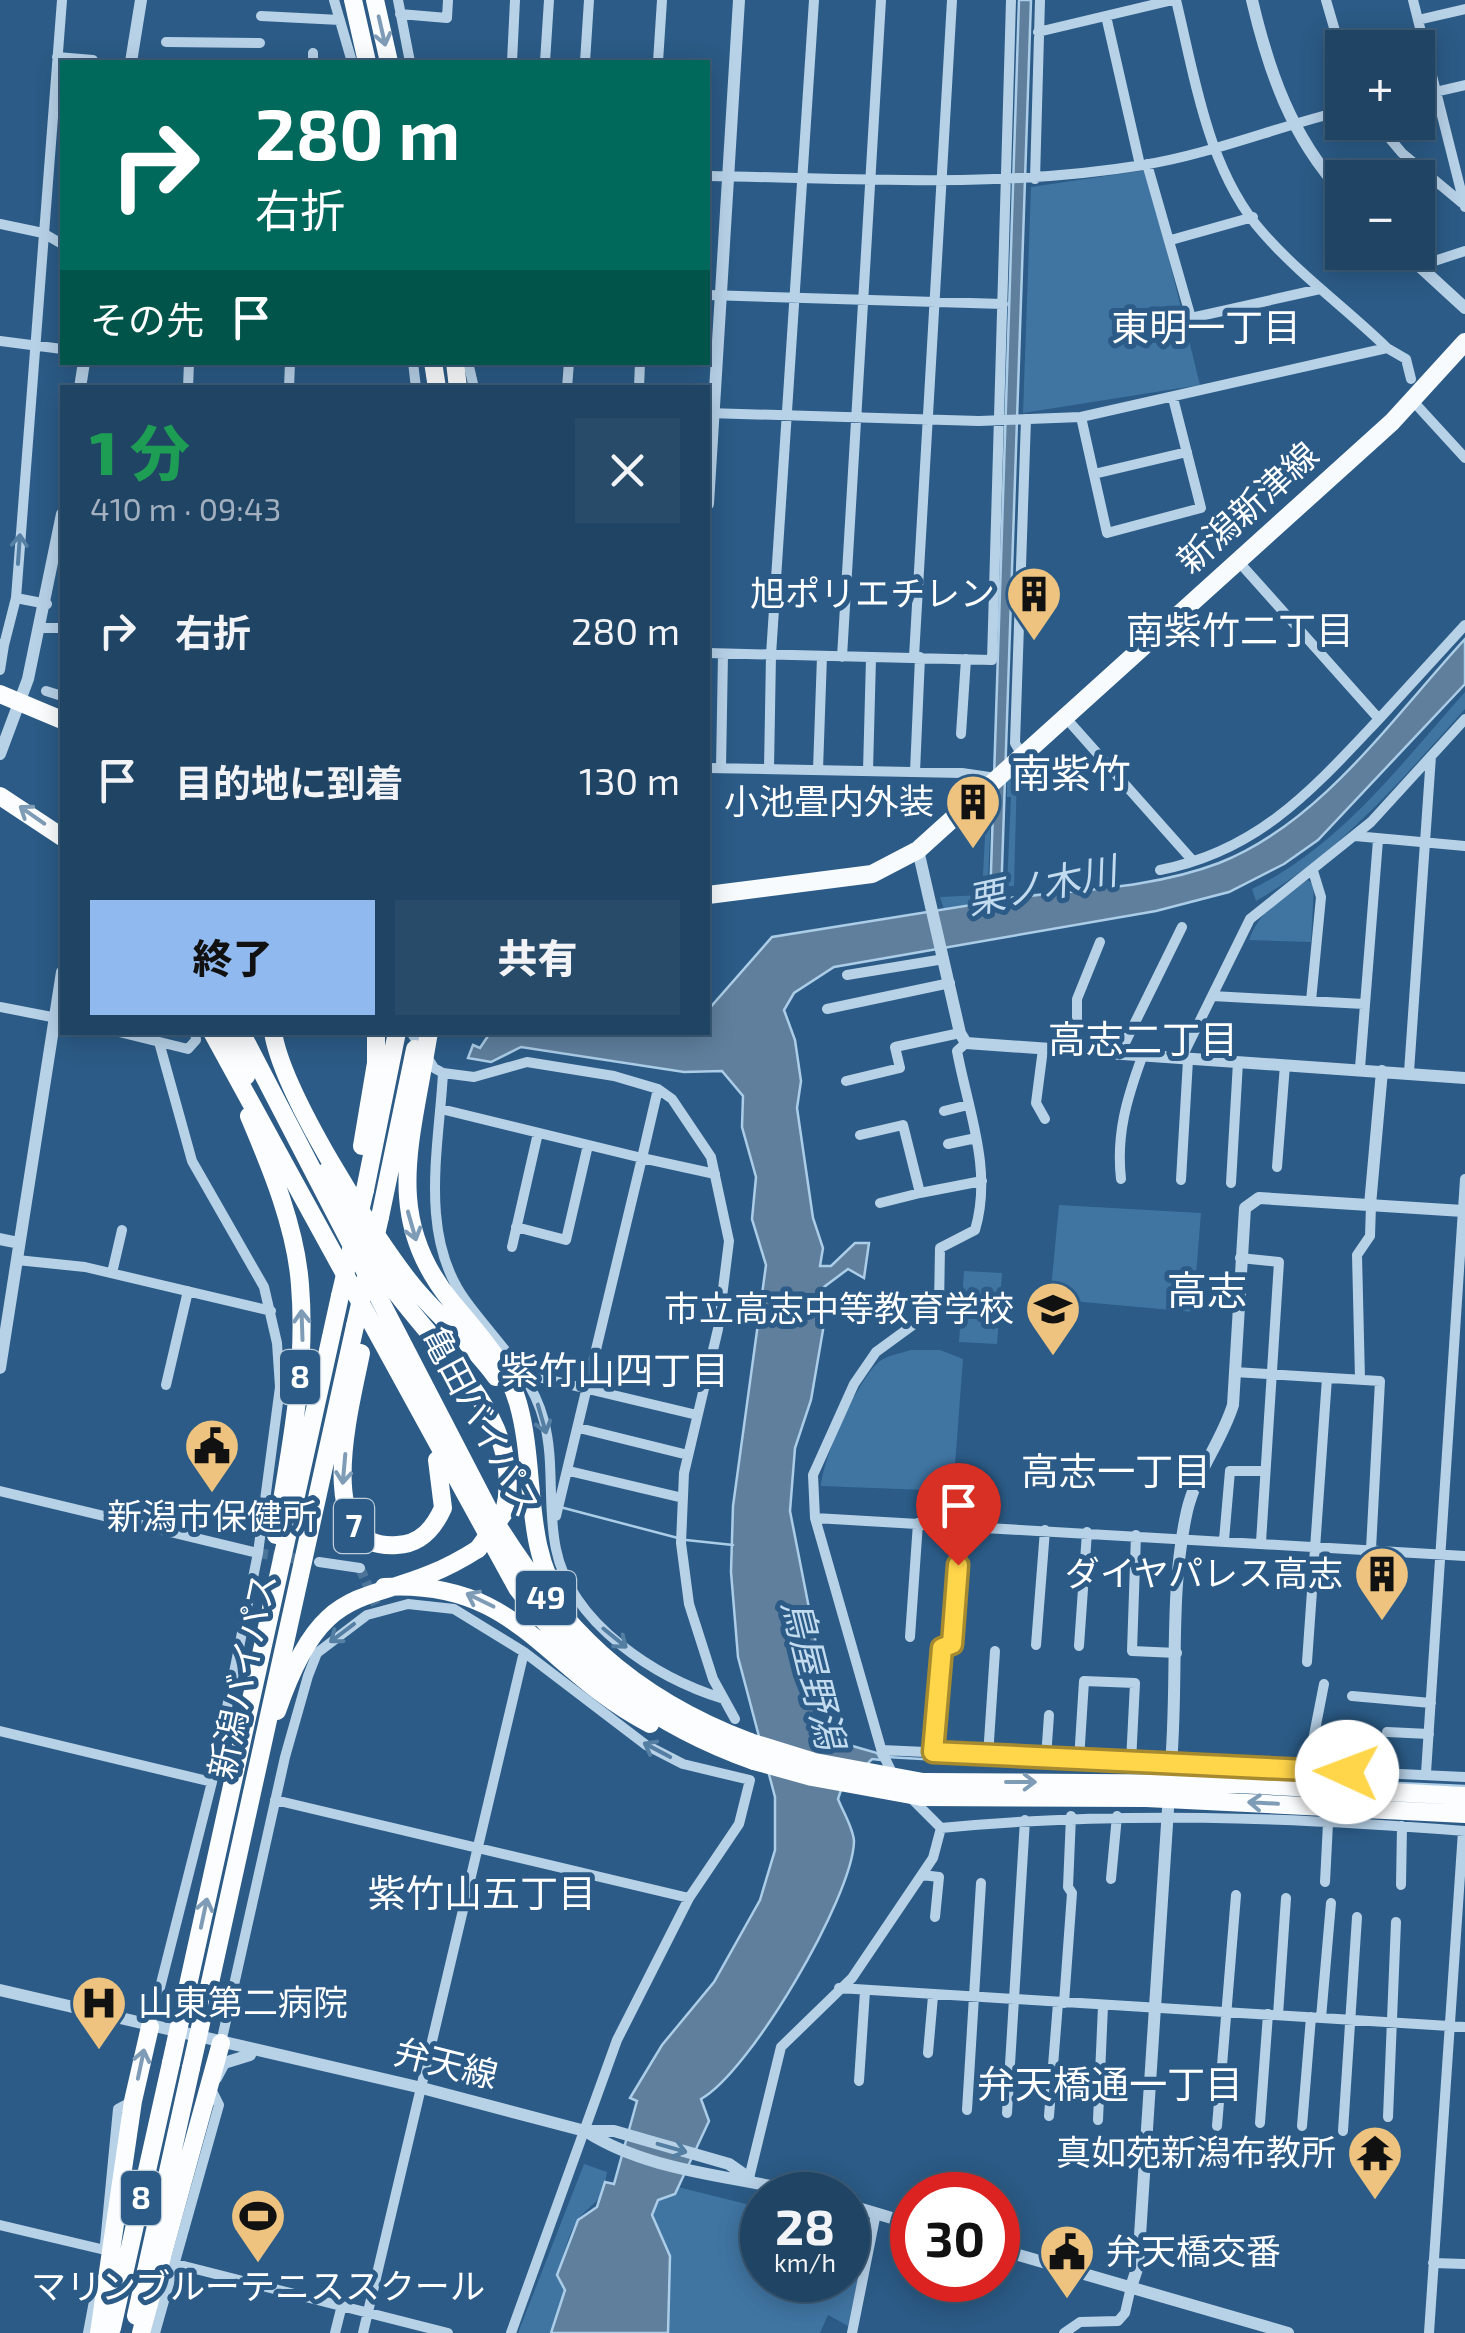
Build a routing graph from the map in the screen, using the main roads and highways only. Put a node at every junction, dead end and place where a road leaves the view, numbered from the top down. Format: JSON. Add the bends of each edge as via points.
{"nodes":[{"id":1,"x":353,"y":0,"type":"edge"},
{"id":2,"x":374,"y":0,"type":"edge"},
{"id":3,"x":367,"y":60,"type":"edge"},
{"id":4,"x":389,"y":60,"type":"edge"},
{"id":5,"x":1465,"y":342,"type":"edge"},
{"id":6,"x":0,"y":694,"type":"edge"},
{"id":7,"x":60,"y":719,"type":"edge"},
{"id":8,"x":0,"y":796,"type":"edge"},
{"id":9,"x":60,"y":836,"type":"edge"},
{"id":10,"x":710,"y":896,"type":"edge"},
{"id":11,"x":213,"y":1035,"type":"edge"},
{"id":12,"x":232,"y":1035,"type":"edge"},
{"id":13,"x":244,"y":1035,"type":"edge"},
{"id":14,"x":274,"y":1035,"type":"edge"},
{"id":15,"x":376,"y":1035,"type":"edge"},
{"id":16,"x":396,"y":1035,"type":"edge"},
{"id":17,"x":417,"y":1044,"type":"edge"},
{"id":18,"x":227,"y":1064,"type":"junction"},
{"id":19,"x":262,"y":1070,"type":"junction"},
{"id":20,"x":282,"y":1154,"type":"junction"},
{"id":21,"x":361,"y":1183,"type":"junction"},
{"id":22,"x":356,"y":1260,"type":"junction"},
{"id":23,"x":346,"y":1292,"type":"junction"},
{"id":24,"x":359,"y":1332,"type":"junction"},
{"id":25,"x":430,"y":1431,"type":"junction"},
{"id":26,"x":524,"y":1434,"type":"junction"},
{"id":27,"x":384,"y":1587,"type":"junction"},
{"id":28,"x":583,"y":1639,"type":"junction"},
{"id":29,"x":251,"y":1699,"type":"junction"},
{"id":30,"x":748,"y":1753,"type":"junction"},
{"id":31,"x":253,"y":1781,"type":"junction"},
{"id":32,"x":923,"y":1789,"type":"junction"},
{"id":33,"x":1465,"y":1796,"type":"edge"},
{"id":34,"x":1464,"y":1825,"type":"edge"},
{"id":35,"x":150,"y":2028,"type":"road end"},
{"id":36,"x":221,"y":2043,"type":"road end"},
{"id":37,"x":100,"y":2333,"type":"edge"},
{"id":38,"x":110,"y":2333,"type":"edge"},
{"id":39,"x":132,"y":2333,"type":"edge"},
{"id":40,"x":141,"y":2333,"type":"edge"}],
"edges":[{"from":1,"to":3,"type":"highway"},
{"from":2,"to":4,"type":"highway","one_way":true},
{"from":5,"to":10,"type":"main road","name":"新潟新津線","via":[[1412,400],[918,850],[872,874]]},
{"from":6,"to":7,"type":"highway"},
{"from":9,"to":8,"type":"highway","one_way":true},
{"from":11,"to":18,"type":"highway","number":"7"},
{"from":12,"to":20,"type":"highway"},
{"from":13,"to":19,"type":"highway"},
{"from":14,"to":26,"type":"highway","via":[[284,1072],[361,1210],[415,1289],[494,1374]]},
{"from":15,"to":21,"type":"highway"},
{"from":16,"to":21,"type":"highway"},
{"from":17,"to":22,"type":"highway","name":"新潟バイパス","number":"7","bridge":true,"via":[[380,1217]]},
{"from":17,"to":26,"type":"highway","one_way":true,"via":[[407,1208],[428,1270],[505,1373]]},
{"from":18,"to":20,"type":"highway","number":"7"},
{"from":29,"to":18,"type":"highway","number":"8","one_way":true,"via":[[294,1430],[300,1280],[279,1195]]},
{"from":19,"to":22,"type":"highway","name":"亀田バイパス"},
{"from":19,"to":27,"type":"highway","number":"8","bridge":true,"via":[[386,1279],[452,1360],[491,1422],[509,1470],[504,1513],[478,1549]]},
{"from":20,"to":23,"type":"highway","number":"7"},
{"from":21,"to":22,"type":"highway","bridge":true},
{"from":22,"to":23,"type":"highway","name":"新潟バイパス","number":"8","bridge":true},
{"from":22,"to":24,"type":"highway","number":"7","bridge":true},
{"from":22,"to":28,"type":"highway","name":"亀田バイパス","number":"49","via":[[493,1518],[531,1580]]},
{"from":23,"to":25,"type":"highway","name":"亀田バイパス","number":"7"},
{"from":23,"to":29,"type":"highway","name":"新潟バイパス","number":"8"},
{"from":24,"to":25,"type":"highway","number":"7","one_way":true,"via":[[342,1480],[347,1516],[368,1539],[410,1544],[436,1524],[444,1492]]},
{"from":24,"to":31,"type":"highway","name":"新潟バイパス","number":"8"},
{"from":25,"to":30,"type":"highway","name":"亀田バイパス","number":"49","via":[[517,1588],[554,1632],[648,1710]]},
{"from":26,"to":28,"type":"highway","via":[[539,1550]]},
{"from":30,"to":27,"type":"highway","one_way":true,"via":[[685,1742],[620,1709],[482,1601],[442,1587]]},
{"from":27,"to":31,"type":"highway","number":"8","via":[[332,1613],[301,1650]]},
{"from":28,"to":30,"type":"highway","name":"亀田バイパス","number":"49","via":[[652,1695]]},
{"from":38,"to":29,"type":"highway","name":"新潟バイパス","number":"8","one_way":true,"bridge":true},
{"from":30,"to":32,"type":"highway","name":"亀田バイパス","number":"49","bridge":true,"via":[[812,1777]]},
{"from":31,"to":39,"type":"highway","name":"新潟バイパス","number":"8","bridge":true},
{"from":32,"to":33,"type":"highway","name":"亀田バイパス","number":"49","one_way":true,"via":[[1238,1784]]},
{"from":34,"to":32,"type":"highway","name":"亀田バイパス","number":"49","one_way":true,"via":[[1146,1798]]},
{"from":37,"to":35,"type":"highway","one_way":true},
{"from":36,"to":40,"type":"highway"}]}
